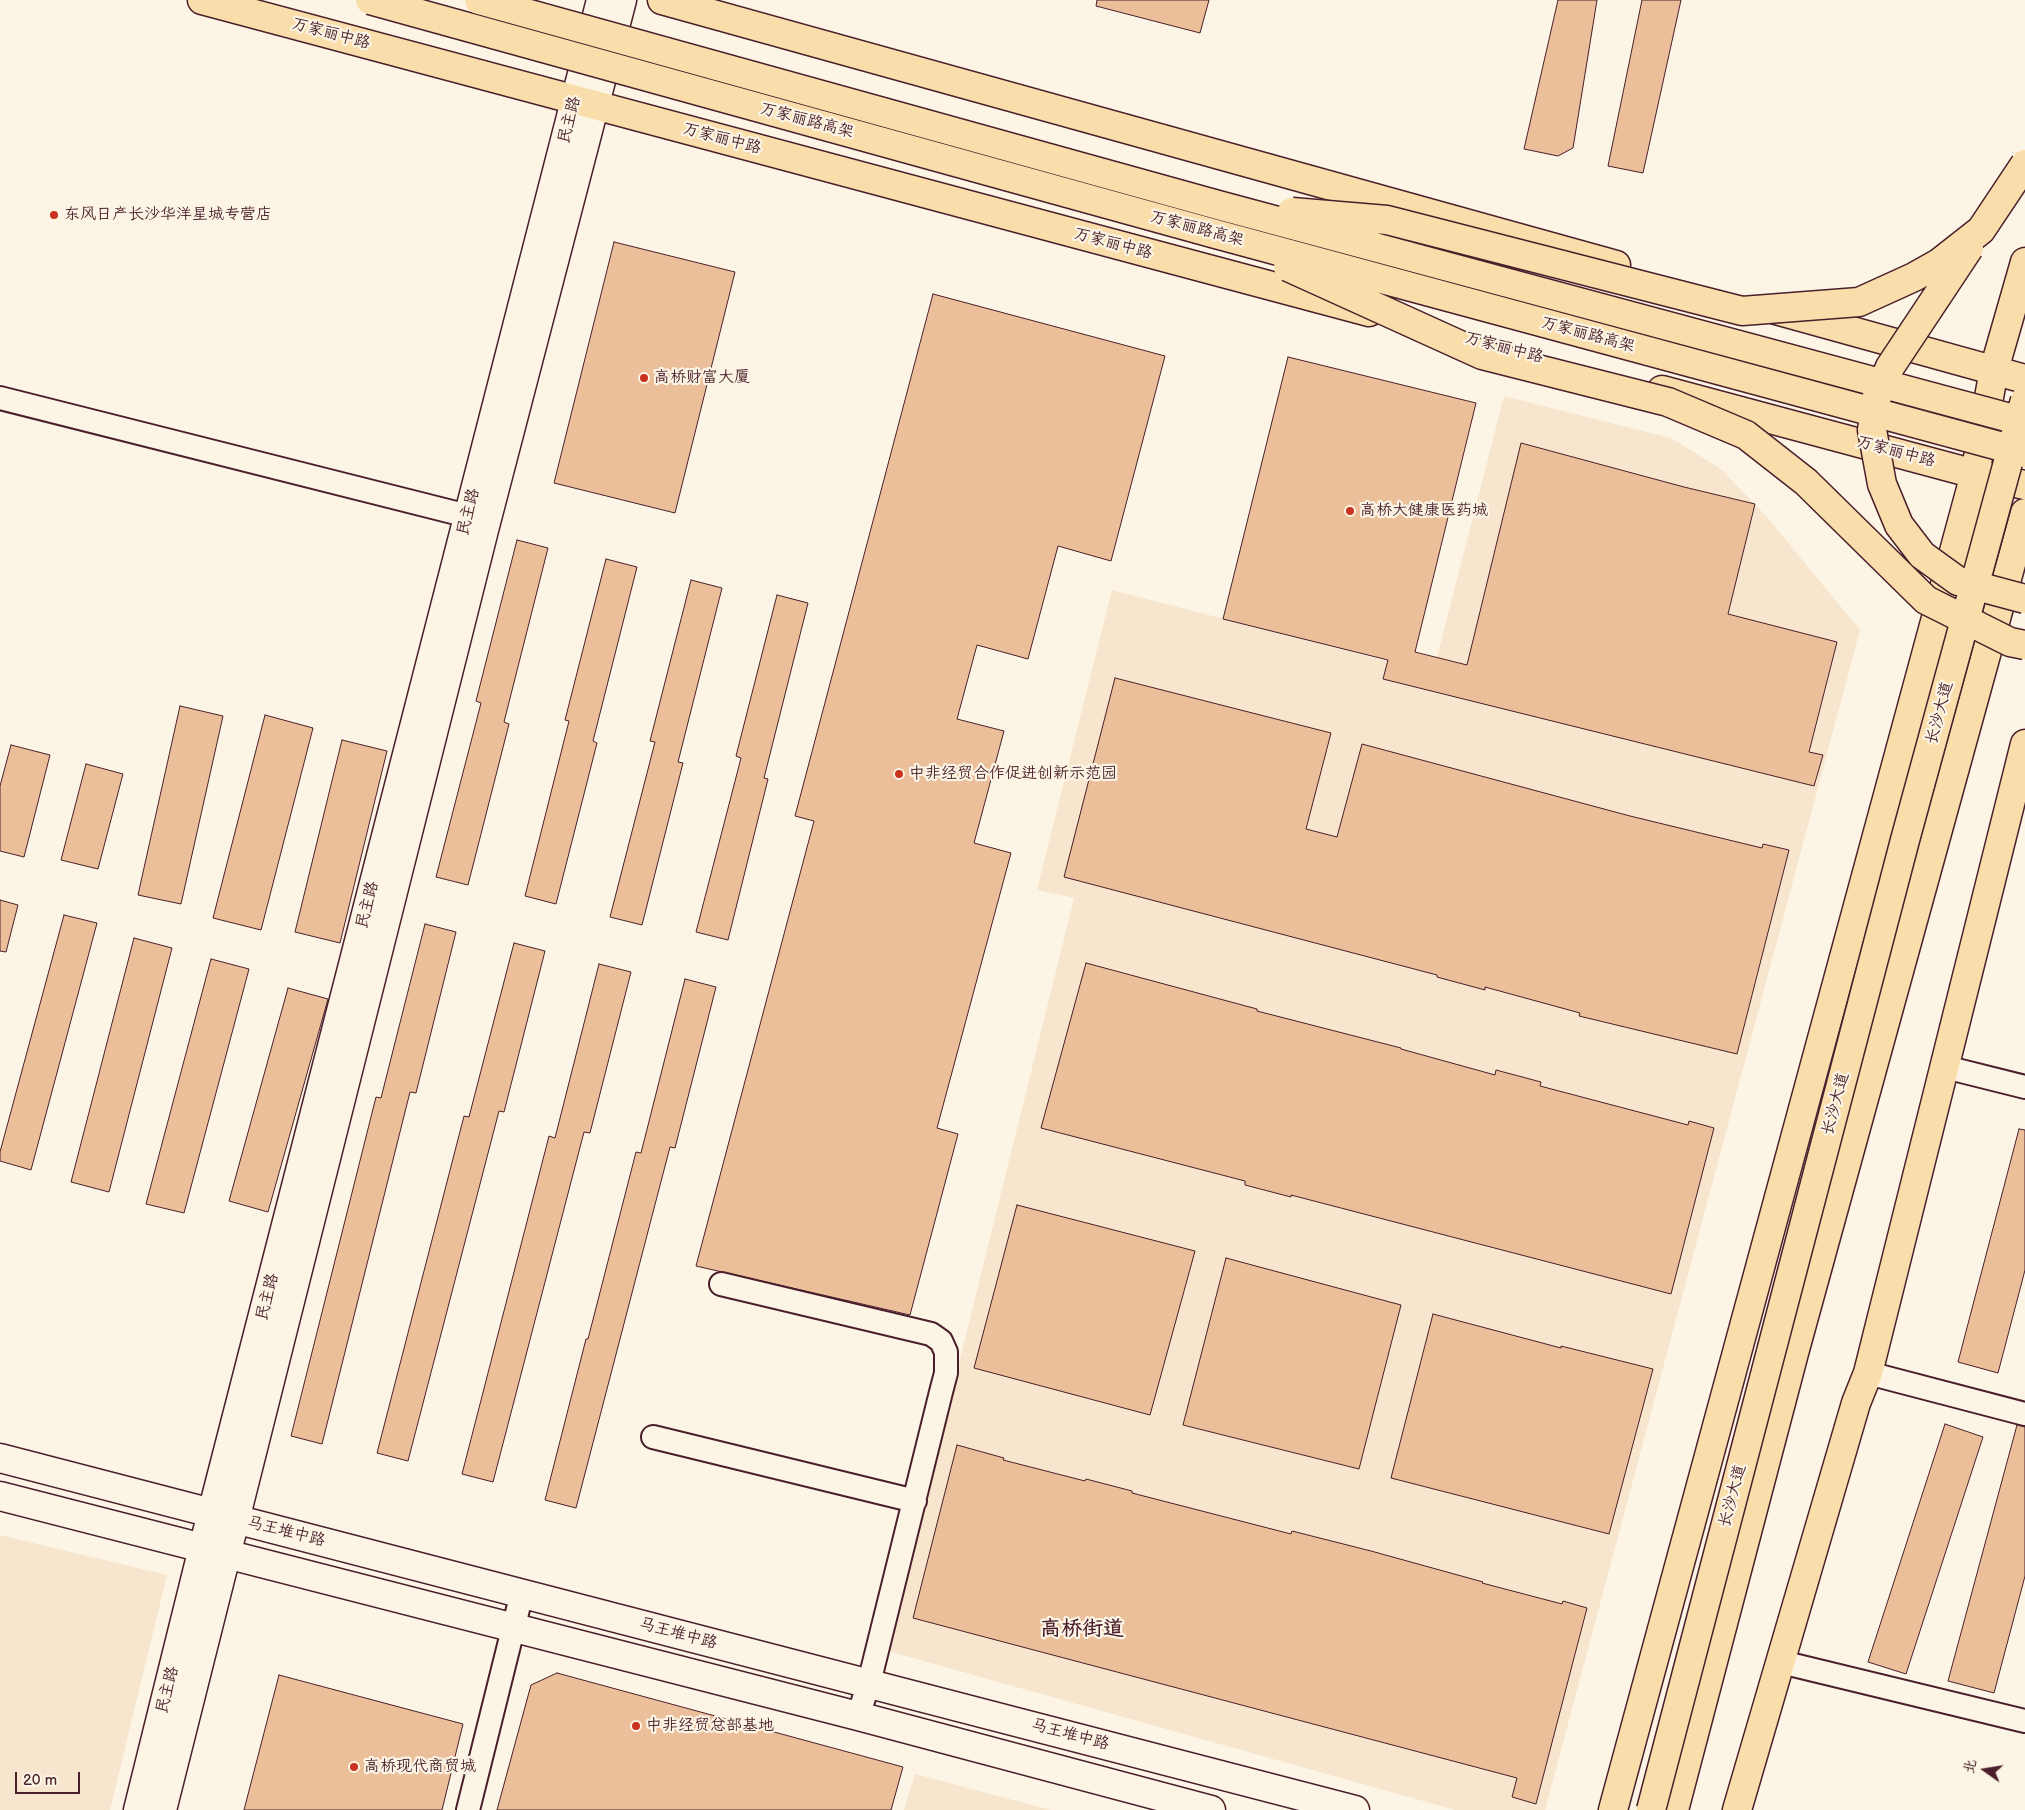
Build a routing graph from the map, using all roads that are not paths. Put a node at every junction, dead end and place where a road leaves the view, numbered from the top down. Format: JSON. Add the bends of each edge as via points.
{"nodes":[{"id":1,"x":202,"y":0,"type":"edge"},
{"id":2,"x":370,"y":0,"type":"edge"},
{"id":3,"x":479,"y":0,"type":"edge"},
{"id":4,"x":601,"y":0,"type":"edge"},
{"id":5,"x":622,"y":0,"type":"edge"},
{"id":6,"x":662,"y":0,"type":"edge"},
{"id":7,"x":585,"y":102,"type":"junction"},
{"id":8,"x":2025,"y":164,"type":"edge"},
{"id":9,"x":1218,"y":205,"type":"junction"},
{"id":10,"x":1981,"y":230,"type":"junction"},
{"id":11,"x":1212,"y":233,"type":"junction"},
{"id":12,"x":2025,"y":262,"type":"edge"},
{"id":13,"x":1994,"y":370,"type":"junction"},
{"id":14,"x":2025,"y":379,"type":"edge"},
{"id":15,"x":0,"y":398,"type":"edge"},
{"id":16,"x":2025,"y":400,"type":"edge"},
{"id":17,"x":2025,"y":422,"type":"edge"},
{"id":18,"x":2025,"y":453,"type":"edge"},
{"id":19,"x":1975,"y":474,"type":"junction"},
{"id":20,"x":2025,"y":485,"type":"edge"},
{"id":21,"x":2025,"y":513,"type":"edge"},
{"id":22,"x":468,"y":516,"type":"junction"},
{"id":23,"x":2025,"y":599,"type":"edge"},
{"id":24,"x":2025,"y":645,"type":"edge"},
{"id":25,"x":2025,"y":744,"type":"edge"},
{"id":26,"x":1944,"y":1067,"type":"junction"},
{"id":27,"x":2025,"y":1087,"type":"edge"},
{"id":28,"x":721,"y":1284,"type":"dead end"},
{"id":29,"x":1868,"y":1373,"type":"junction"},
{"id":30,"x":2025,"y":1414,"type":"edge"},
{"id":31,"x":653,"y":1437,"type":"dead end"},
{"id":32,"x":0,"y":1458,"type":"edge"},
{"id":33,"x":0,"y":1496,"type":"edge"},
{"id":34,"x":915,"y":1501,"type":"junction"},
{"id":35,"x":225,"y":1516,"type":"junction"},
{"id":36,"x":216,"y":1551,"type":"junction"},
{"id":37,"x":522,"y":1593,"type":"junction"},
{"id":38,"x":514,"y":1627,"type":"junction"},
{"id":39,"x":1781,"y":1662,"type":"junction"},
{"id":40,"x":869,"y":1683,"type":"junction"},
{"id":41,"x":858,"y":1716,"type":"junction"},
{"id":42,"x":2025,"y":1721,"type":"edge"},
{"id":43,"x":138,"y":1810,"type":"edge"},
{"id":44,"x":162,"y":1810,"type":"edge"},
{"id":45,"x":468,"y":1810,"type":"edge"},
{"id":46,"x":1211,"y":1810,"type":"edge"},
{"id":47,"x":1355,"y":1810,"type":"edge"},
{"id":48,"x":1613,"y":1810,"type":"edge"},
{"id":49,"x":1651,"y":1810,"type":"edge"},
{"id":50,"x":1674,"y":1810,"type":"edge"},
{"id":51,"x":1737,"y":1810,"type":"edge"}],
"edges":[{"from":1,"to":7,"type":"main road","name":"万家丽中路"},
{"from":2,"to":11,"type":"main road","name":"万家丽路高架","bridge":true},
{"from":3,"to":9,"type":"main road","name":"万家丽路高架","bridge":true},
{"from":4,"to":7,"type":"street","name":"民主路"},
{"from":5,"to":7,"type":"street","name":"民主路"},
{"from":6,"to":13,"type":"main road"},
{"from":7,"to":19,"type":"main road","name":"万家丽中路"},
{"from":7,"to":22,"type":"street","name":"民主路"},
{"from":7,"to":35,"type":"street","name":"民主路","via":[[484,530]]},
{"from":8,"to":10,"type":"main road","bridge":true},
{"from":9,"to":10,"type":"main road","bridge":true,"via":[[1387,220],[1742,310],[1859,302],[1939,263]]},
{"from":9,"to":17,"type":"main road","name":"万家丽路高架","bridge":true},
{"from":10,"to":23,"type":"main road","bridge":true,"via":[[1890,367],[1876,399],[1872,430],[1882,484],[1899,525],[1922,555],[1958,581]]},
{"from":11,"to":18,"type":"main road","name":"万家丽路高架","bridge":true},
{"from":11,"to":24,"type":"main road","bridge":true,"via":[[1482,355],[1668,402],[1746,435],[1806,482],[1926,600],[2010,642]]},
{"from":12,"to":13,"type":"main road"},
{"from":13,"to":14,"type":"main road"},
{"from":13,"to":19,"type":"main road"},
{"from":15,"to":22,"type":"street"},
{"from":16,"to":49,"type":"main road","name":"长沙大道","bridge":true,"via":[[1905,840]]},
{"from":19,"to":20,"type":"main road","name":"万家丽中路"},
{"from":19,"to":48,"type":"main road"},
{"from":21,"to":50,"type":"main road","name":"长沙大道","bridge":true,"via":[[1794,1353]]},
{"from":22,"to":35,"type":"street","name":"民主路"},
{"from":25,"to":26,"type":"main road"},
{"from":26,"to":27,"type":"street"},
{"from":26,"to":29,"type":"main road"},
{"from":28,"to":34,"type":"street","via":[[931,1334],[941,1341],[946,1352],[946,1373]]},
{"from":29,"to":30,"type":"street"},
{"from":29,"to":39,"type":"main road","via":[[1856,1403]]},
{"from":31,"to":34,"type":"street"},
{"from":32,"to":35,"type":"street","name":"马王堆中路"},
{"from":33,"to":36,"type":"street"},
{"from":34,"to":40,"type":"street"},
{"from":35,"to":36,"type":"street","name":"民主路"},
{"from":35,"to":37,"type":"street","name":"马王堆中路"},
{"from":36,"to":38,"type":"street"},
{"from":36,"to":43,"type":"street","name":"民主路"},
{"from":36,"to":44,"type":"street","name":"民主路"},
{"from":37,"to":38,"type":"street"},
{"from":37,"to":40,"type":"street","name":"马王堆中路"},
{"from":38,"to":41,"type":"street"},
{"from":38,"to":45,"type":"street"},
{"from":39,"to":42,"type":"street"},
{"from":39,"to":51,"type":"main road"},
{"from":40,"to":41,"type":"street"},
{"from":40,"to":47,"type":"street","name":"马王堆中路"},
{"from":41,"to":46,"type":"street"}]}
